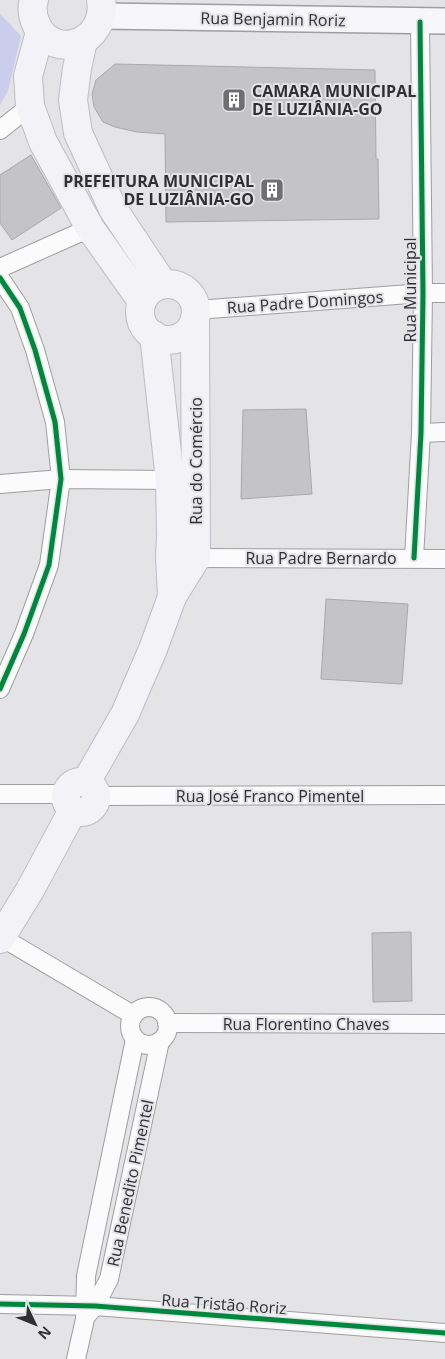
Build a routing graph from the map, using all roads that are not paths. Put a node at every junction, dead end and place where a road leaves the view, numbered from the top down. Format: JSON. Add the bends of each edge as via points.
{"nodes":[{"id":1,"x":28,"y":1,"type":"edge"},
{"id":2,"x":101,"y":8,"type":"edge"},
{"id":3,"x":445,"y":21,"type":"edge"},
{"id":4,"x":420,"y":22,"type":"junction"},
{"id":5,"x":40,"y":32,"type":"junction"},
{"id":6,"x":83,"y":41,"type":"junction"},
{"id":7,"x":30,"y":106,"type":"junction"},
{"id":8,"x":0,"y":130,"type":"edge"},
{"id":9,"x":90,"y":228,"type":"junction"},
{"id":10,"x":0,"y":268,"type":"edge"},
{"id":11,"x":0,"y":278,"type":"edge"},
{"id":12,"x":163,"y":284,"type":"junction"},
{"id":13,"x":423,"y":293,"type":"junction"},
{"id":14,"x":445,"y":293,"type":"edge"},
{"id":15,"x":142,"y":301,"type":"junction"},
{"id":16,"x":195,"y":314,"type":"junction"},
{"id":17,"x":154,"y":335,"type":"junction"},
{"id":18,"x":445,"y":432,"type":"edge"},
{"id":19,"x":421,"y":433,"type":"junction"},
{"id":20,"x":61,"y":479,"type":"junction"},
{"id":21,"x":170,"y":480,"type":"junction"},
{"id":22,"x":0,"y":484,"type":"edge"},
{"id":23,"x":196,"y":558,"type":"junction"},
{"id":24,"x":414,"y":558,"type":"junction"},
{"id":25,"x":445,"y":558,"type":"edge"},
{"id":26,"x":172,"y":597,"type":"junction"},
{"id":27,"x":0,"y":689,"type":"edge"},
{"id":28,"x":0,"y":794,"type":"edge"},
{"id":29,"x":445,"y":795,"type":"edge"},
{"id":30,"x":80,"y":796,"type":"junction"},
{"id":31,"x":0,"y":938,"type":"edge"},
{"id":32,"x":133,"y":1015,"type":"junction"},
{"id":33,"x":167,"y":1023,"type":"junction"},
{"id":34,"x":445,"y":1024,"type":"edge"},
{"id":35,"x":135,"y":1039,"type":"junction"},
{"id":36,"x":160,"y":1041,"type":"junction"},
{"id":37,"x":0,"y":1304,"type":"edge"},
{"id":38,"x":88,"y":1311,"type":"junction"},
{"id":39,"x":445,"y":1333,"type":"edge"},
{"id":40,"x":76,"y":1359,"type":"edge"}],
"edges":[{"from":1,"to":5,"type":"main road"},
{"from":2,"to":4,"type":"street","name":"Rua Benjamin Roriz"},
{"from":2,"to":6,"type":"main road","via":[[95,31]]},
{"from":3,"to":4,"type":"street","name":"Rua Benjamin Roriz"},
{"from":4,"to":13,"type":"street","name":"Rua Municipal"},
{"from":5,"to":6,"type":"main road","via":[[52,42],[68,45]]},
{"from":5,"to":7,"type":"main road","via":[[28,76]]},
{"from":6,"to":12,"type":"main road","via":[[73,100],[78,133],[114,209]]},
{"from":7,"to":8,"type":"street"},
{"from":7,"to":9,"type":"main road","via":[[43,142]]},
{"from":9,"to":10,"type":"street"},
{"from":9,"to":15,"type":"main road"},
{"from":11,"to":20,"type":"street","via":[[20,308],[34,350],[55,422]]},
{"from":12,"to":15,"type":"main road","via":[[147,293]]},
{"from":12,"to":16,"type":"main road","via":[[181,287],[189,293],[194,301]]},
{"from":13,"to":14,"type":"street","name":"Rua Padre Domingos"},
{"from":13,"to":16,"type":"street","name":"Rua Padre Domingos"},
{"from":13,"to":19,"type":"street","name":"Rua Municipal"},
{"from":15,"to":17,"type":"main road","via":[[140,316],[147,330]]},
{"from":16,"to":17,"type":"main road","via":[[192,326],[179,337],[162,339]]},
{"from":16,"to":23,"type":"main road","name":"Rua do Comércio"},
{"from":17,"to":21,"type":"main road","name":"Rua do Comércio"},
{"from":18,"to":19,"type":"street"},
{"from":19,"to":24,"type":"street","name":"Rua Municipal"},
{"from":20,"to":21,"type":"street"},
{"from":20,"to":22,"type":"street"},
{"from":20,"to":27,"type":"street","via":[[50,565]]},
{"from":21,"to":26,"type":"main road","name":"Rua do Comércio"},
{"from":23,"to":24,"type":"street","name":"Rua Padre Bernardo"},
{"from":23,"to":26,"type":"main road","name":"Rua do Comércio"},
{"from":24,"to":25,"type":"street","name":"Rua Padre Bernardo"},
{"from":26,"to":30,"type":"main road","name":"Rua do Comércio","via":[[125,714]]},
{"from":28,"to":30,"type":"street","name":"Rua José Franco Pimentel"},
{"from":29,"to":30,"type":"street","name":"Rua José Franco Pimentel"},
{"from":30,"to":31,"type":"main road","name":"Rua do Comércio","via":[[30,890]]},
{"from":31,"to":32,"type":"street"},
{"from":32,"to":33,"type":"street","via":[[150,1007],[161,1012]]},
{"from":32,"to":35,"type":"street","via":[[130,1028]]},
{"from":33,"to":34,"type":"street","name":"Rua Florentino Chaves"},
{"from":33,"to":36,"type":"street","via":[[167,1030]]},
{"from":35,"to":36,"type":"street","via":[[145,1045]]},
{"from":35,"to":38,"type":"street","name":"Rua Benedito Pimentel","via":[[86,1276]]},
{"from":36,"to":38,"type":"street","name":"Rua Benedito Pimentel","via":[[109,1279]]},
{"from":37,"to":38,"type":"street","name":"Rua Tristão Roriz"},
{"from":38,"to":39,"type":"street","name":"Rua Tristão Roriz"},
{"from":38,"to":40,"type":"street","name":"Rua Benedito Pimentel"}]}
